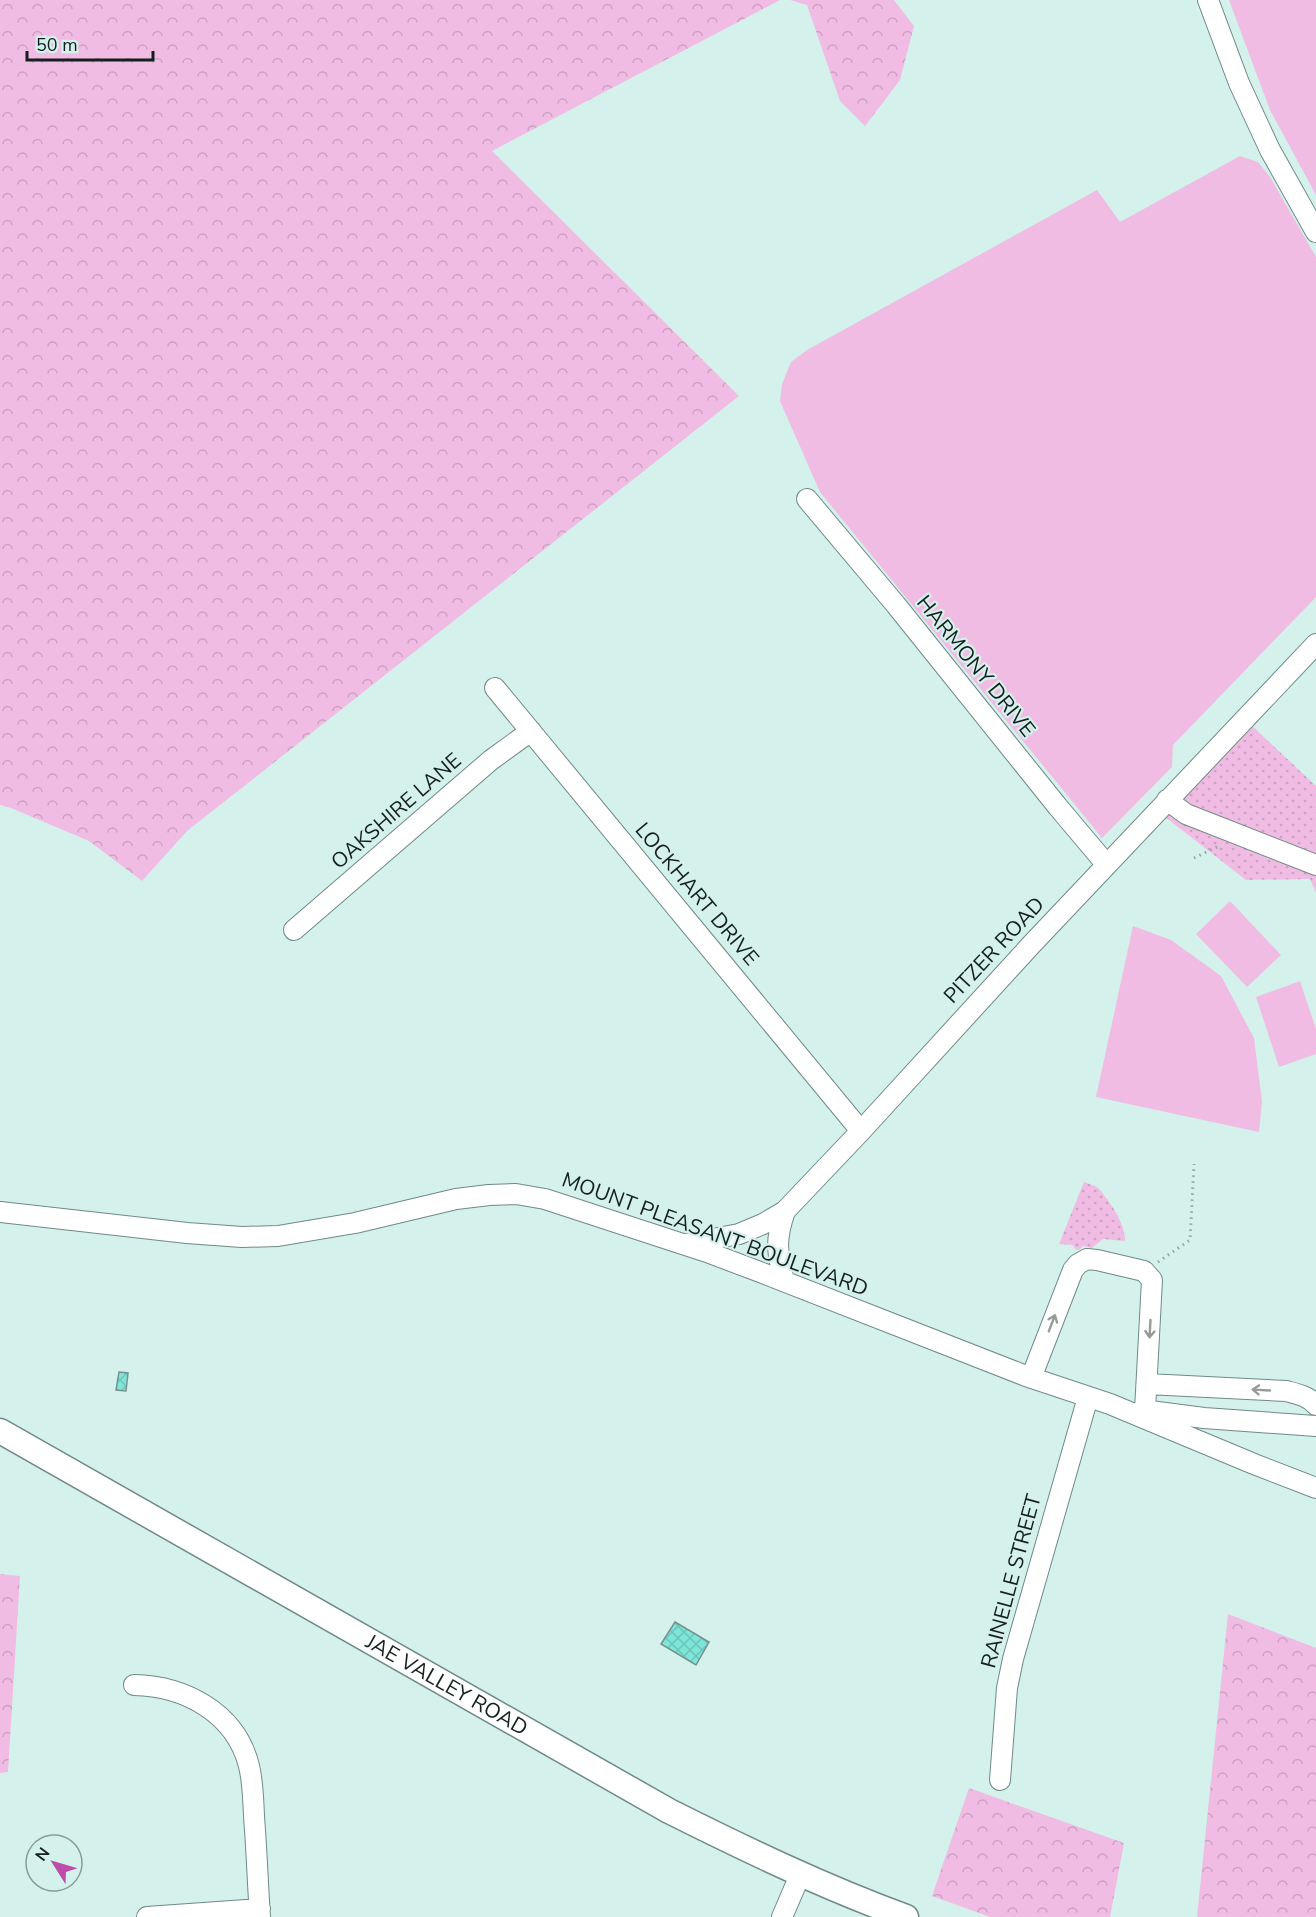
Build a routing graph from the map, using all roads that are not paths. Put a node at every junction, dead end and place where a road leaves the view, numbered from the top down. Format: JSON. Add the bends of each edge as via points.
{"nodes":[{"id":1,"x":1208,"y":0,"type":"edge"},
{"id":2,"x":1316,"y":232,"type":"edge"},
{"id":3,"x":807,"y":499,"type":"dead end"},
{"id":4,"x":1316,"y":644,"type":"edge"},
{"id":5,"x":495,"y":687,"type":"dead end"},
{"id":6,"x":531,"y":731,"type":"junction"},
{"id":7,"x":1167,"y":800,"type":"junction"},
{"id":8,"x":1106,"y":864,"type":"junction"},
{"id":9,"x":1316,"y":865,"type":"edge"},
{"id":10,"x":294,"y":930,"type":"dead end"},
{"id":11,"x":861,"y":1131,"type":"junction"},
{"id":12,"x":784,"y":1211,"type":"junction"},
{"id":13,"x":0,"y":1212,"type":"edge"},
{"id":14,"x":683,"y":1244,"type":"junction"},
{"id":15,"x":784,"y":1281,"type":"junction"},
{"id":16,"x":1031,"y":1378,"type":"junction"},
{"id":17,"x":1147,"y":1384,"type":"junction"},
{"id":18,"x":1088,"y":1397,"type":"junction"},
{"id":19,"x":1110,"y":1404,"type":"junction"},
{"id":20,"x":1316,"y":1405,"type":"edge"},
{"id":21,"x":1145,"y":1410,"type":"junction"},
{"id":22,"x":1316,"y":1426,"type":"edge"},
{"id":23,"x":0,"y":1431,"type":"edge"},
{"id":24,"x":1316,"y":1488,"type":"edge"},
{"id":25,"x":134,"y":1685,"type":"dead end"},
{"id":26,"x":1000,"y":1780,"type":"dead end"},
{"id":27,"x":800,"y":1875,"type":"junction"},
{"id":28,"x":260,"y":1913,"type":"edge"},
{"id":29,"x":147,"y":1917,"type":"edge"},
{"id":30,"x":782,"y":1917,"type":"edge"},
{"id":31,"x":906,"y":1917,"type":"edge"}],
"edges":[{"from":1,"to":2,"type":"street","via":[[1243,93]]},
{"from":3,"to":8,"type":"street","name":"HARMONY DRIVE"},
{"from":4,"to":7,"type":"street","name":"PITZER ROAD"},
{"from":5,"to":6,"type":"street","name":"LOCKHART DRIVE"},
{"from":6,"to":10,"type":"street","name":"OAKSHIRE LANE","via":[[491,760]]},
{"from":6,"to":11,"type":"street","name":"LOCKHART DRIVE"},
{"from":7,"to":8,"type":"street","name":"PITZER ROAD"},
{"from":7,"to":9,"type":"street","via":[[1186,814]]},
{"from":8,"to":11,"type":"street","name":"PITZER ROAD"},
{"from":11,"to":12,"type":"street","name":"PITZER ROAD"},
{"from":12,"to":14,"type":"street","name":"PITZER ROAD","via":[[739,1234]]},
{"from":12,"to":15,"type":"street","via":[[777,1233]]},
{"from":13,"to":14,"type":"street","name":"MOUNT PLEASANT BOULEVARD","via":[[204,1235],[278,1236],[456,1199],[516,1194],[544,1199]]},
{"from":14,"to":15,"type":"street","name":"MOUNT PLEASANT BOULEVARD"},
{"from":15,"to":16,"type":"street","name":"MOUNT PLEASANT BOULEVARD"},
{"from":16,"to":17,"type":"street","one_way":true,"via":[[1073,1270],[1087,1259],[1144,1271],[1152,1280]]},
{"from":16,"to":18,"type":"street","name":"MOUNT PLEASANT BOULEVARD"},
{"from":20,"to":17,"type":"street","one_way":true,"via":[[1300,1394],[1286,1391]]},
{"from":17,"to":21,"type":"street"},
{"from":18,"to":19,"type":"street","name":"MOUNT PLEASANT BOULEVARD"},
{"from":18,"to":26,"type":"street","name":"RAINELLE STREET","via":[[1013,1659]]},
{"from":19,"to":21,"type":"street"},
{"from":19,"to":24,"type":"street","name":"MOUNT PLEASANT BOULEVARD"},
{"from":21,"to":22,"type":"street"},
{"from":23,"to":27,"type":"main road","name":"JAE VALLEY ROAD","via":[[659,1806]]},
{"from":25,"to":28,"type":"street","via":[[151,1685],[189,1695],[228,1725],[243,1749],[251,1780]]},
{"from":27,"to":30,"type":"street"},
{"from":27,"to":31,"type":"main road","name":"JAE VALLEY ROAD"},
{"from":28,"to":29,"type":"street"}]}
